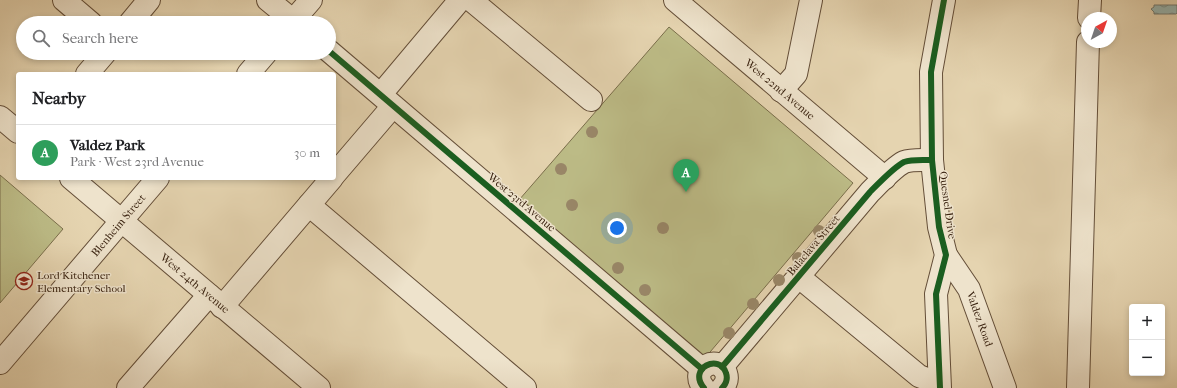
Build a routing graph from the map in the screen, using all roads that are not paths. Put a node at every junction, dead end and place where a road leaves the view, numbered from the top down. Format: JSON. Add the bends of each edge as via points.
{"nodes":[{"id":1,"x":64,"y":0,"type":"edge"},
{"id":2,"x":149,"y":0,"type":"edge"},
{"id":3,"x":268,"y":0,"type":"edge"},
{"id":4,"x":311,"y":0,"type":"edge"},
{"id":5,"x":460,"y":0,"type":"edge"},
{"id":6,"x":471,"y":0,"type":"edge"},
{"id":7,"x":675,"y":0,"type":"edge"},
{"id":8,"x":811,"y":0,"type":"edge"},
{"id":9,"x":944,"y":0,"type":"edge"},
{"id":10,"x":1090,"y":0,"type":"edge"},
{"id":11,"x":1089,"y":12,"type":"edge"},
{"id":12,"x":83,"y":16,"type":"edge"},
{"id":13,"x":136,"y":16,"type":"edge"},
{"id":14,"x":287,"y":16,"type":"edge"},
{"id":15,"x":299,"y":16,"type":"edge"},
{"id":16,"x":1088,"y":48,"type":"edge"},
{"id":17,"x":336,"y":57,"type":"edge"},
{"id":18,"x":99,"y":60,"type":"edge"},
{"id":19,"x":260,"y":60,"type":"edge"},
{"id":20,"x":89,"y":72,"type":"edge"},
{"id":21,"x":250,"y":72,"type":"edge"},
{"id":22,"x":781,"y":91,"type":"junction"},
{"id":23,"x":387,"y":100,"type":"junction"},
{"id":24,"x":591,"y":100,"type":"dead end"},
{"id":25,"x":0,"y":117,"type":"edge"},
{"id":26,"x":16,"y":130,"type":"edge"},
{"id":27,"x":932,"y":160,"type":"junction"},
{"id":28,"x":336,"y":172,"type":"edge"},
{"id":29,"x":885,"y":178,"type":"junction"},
{"id":30,"x":73,"y":180,"type":"edge"},
{"id":31,"x":156,"y":180,"type":"edge"},
{"id":32,"x":330,"y":180,"type":"edge"},
{"id":33,"x":309,"y":205,"type":"junction"},
{"id":34,"x":121,"y":221,"type":"junction"},
{"id":35,"x":946,"y":255,"type":"junction"},
{"id":36,"x":799,"y":277,"type":"junction"},
{"id":37,"x":216,"y":301,"type":"junction"},
{"id":38,"x":0,"y":363,"type":"edge"},
{"id":39,"x":716,"y":381,"type":"edge"},
{"id":40,"x":940,"y":386,"type":"edge"},
{"id":41,"x":128,"y":388,"type":"edge"},
{"id":42,"x":319,"y":388,"type":"edge"},
{"id":43,"x":525,"y":388,"type":"edge"},
{"id":44,"x":1005,"y":388,"type":"edge"},
{"id":45,"x":1078,"y":388,"type":"edge"}],
"edges":[{"from":1,"to":12,"type":"street"},
{"from":2,"to":13,"type":"street"},
{"from":3,"to":14,"type":"street"},
{"from":4,"to":15,"type":"street"},
{"from":5,"to":23,"type":"street"},
{"from":6,"to":24,"type":"street"},
{"from":7,"to":22,"type":"street","name":"West 22nd Avenue"},
{"from":8,"to":22,"type":"street","via":[[796,74]]},
{"from":9,"to":27,"type":"street","name":"Quesnel Drive","via":[[931,72]]},
{"from":10,"to":11,"type":"street"},
{"from":16,"to":45,"type":"street"},
{"from":17,"to":23,"type":"street","name":"West 23rd Avenue"},
{"from":18,"to":20,"type":"street"},
{"from":19,"to":21,"type":"street"},
{"from":22,"to":29,"type":"street","name":"West 22nd Avenue"},
{"from":23,"to":28,"type":"street"},
{"from":23,"to":39,"type":"street","name":"West 23rd Avenue"},
{"from":25,"to":26,"type":"street"},
{"from":27,"to":29,"type":"street","name":"Balaclava Street","via":[[903,163]]},
{"from":27,"to":35,"type":"street","name":"Quesnel Drive","via":[[939,227]]},
{"from":29,"to":36,"type":"street","name":"Balaclava Street","via":[[870,192]]},
{"from":30,"to":34,"type":"street","name":"West 24th Avenue"},
{"from":31,"to":34,"type":"street","name":"Blenheim Street"},
{"from":32,"to":33,"type":"street"},
{"from":33,"to":37,"type":"street"},
{"from":33,"to":43,"type":"street"},
{"from":34,"to":37,"type":"street","name":"West 24th Avenue"},
{"from":34,"to":38,"type":"street","name":"Blenheim Street"},
{"from":35,"to":40,"type":"street","name":"Quesnel Drive","via":[[936,294]]},
{"from":35,"to":44,"type":"street","name":"Valdez Road","via":[[969,289]]},
{"from":36,"to":39,"type":"street","name":"Balaclava Street"},
{"from":36,"to":40,"type":"street","via":[[919,376]]},
{"from":37,"to":41,"type":"street"},
{"from":37,"to":42,"type":"street","name":"West 24th Avenue"}]}
